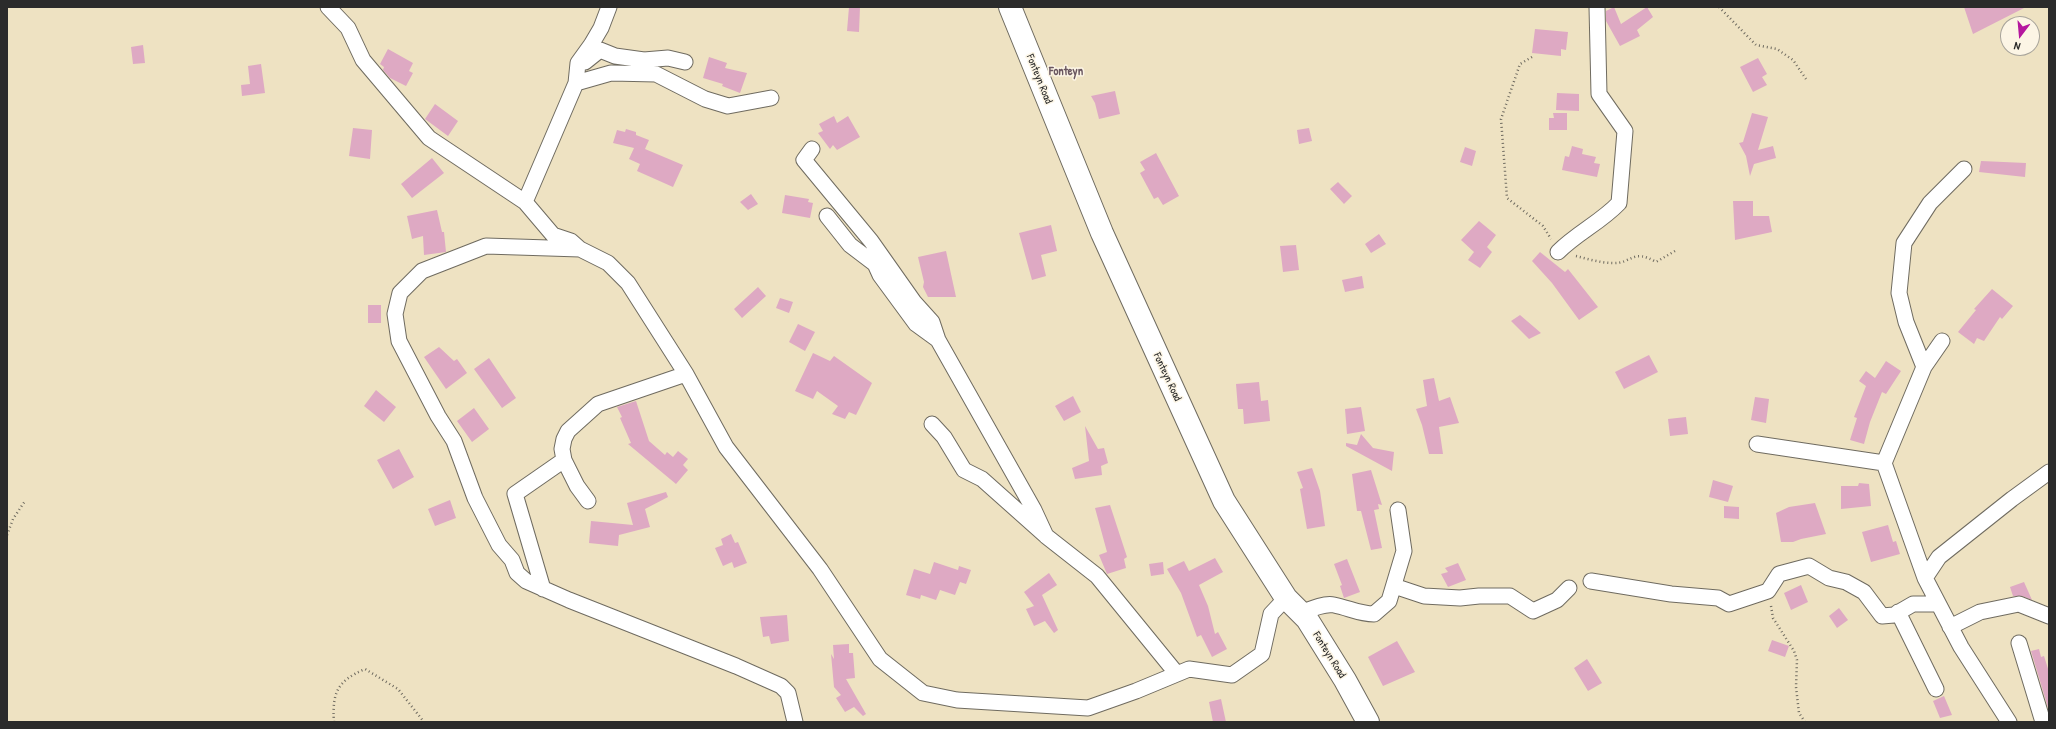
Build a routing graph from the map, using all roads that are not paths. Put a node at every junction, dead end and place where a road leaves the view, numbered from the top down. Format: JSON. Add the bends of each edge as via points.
{"nodes":[{"id":1,"x":328,"y":7,"type":"edge"},
{"id":2,"x":609,"y":7,"type":"edge"},
{"id":3,"x":1010,"y":7,"type":"edge"},
{"id":4,"x":1597,"y":7,"type":"edge"},
{"id":5,"x":685,"y":62,"type":"dead end"},
{"id":6,"x":576,"y":83,"type":"junction"},
{"id":7,"x":771,"y":98,"type":"dead end"},
{"id":8,"x":812,"y":149,"type":"dead end"},
{"id":9,"x":1964,"y":169,"type":"dead end"},
{"id":10,"x":525,"y":202,"type":"junction"},
{"id":11,"x":827,"y":216,"type":"dead end"},
{"id":12,"x":580,"y":249,"type":"junction"},
{"id":13,"x":1558,"y":252,"type":"road end"},
{"id":14,"x":938,"y":340,"type":"junction"},
{"id":15,"x":1942,"y":341,"type":"dead end"},
{"id":16,"x":1924,"y":367,"type":"junction"},
{"id":17,"x":686,"y":374,"type":"junction"},
{"id":18,"x":932,"y":424,"type":"dead end"},
{"id":19,"x":1757,"y":444,"type":"dead end"},
{"id":20,"x":564,"y":460,"type":"junction"},
{"id":21,"x":1884,"y":463,"type":"junction"},
{"id":22,"x":2049,"y":472,"type":"edge"},
{"id":23,"x":588,"y":502,"type":"dead end"},
{"id":24,"x":1398,"y":510,"type":"dead end"},
{"id":25,"x":1046,"y":536,"type":"junction"},
{"id":26,"x":1925,"y":578,"type":"junction"},
{"id":27,"x":1591,"y":581,"type":"dead end"},
{"id":28,"x":1394,"y":586,"type":"junction"},
{"id":29,"x":1569,"y":588,"type":"dead end"},
{"id":30,"x":543,"y":589,"type":"junction"},
{"id":31,"x":1938,"y":604,"type":"junction"},
{"id":32,"x":1294,"y":606,"type":"junction"},
{"id":33,"x":1898,"y":612,"type":"junction"},
{"id":34,"x":2049,"y":616,"type":"edge"},
{"id":35,"x":1950,"y":627,"type":"junction"},
{"id":36,"x":2019,"y":643,"type":"dead end"},
{"id":37,"x":1177,"y":674,"type":"junction"},
{"id":38,"x":1936,"y":689,"type":"dead end"},
{"id":39,"x":795,"y":722,"type":"edge"},
{"id":40,"x":1368,"y":722,"type":"edge"},
{"id":41,"x":2010,"y":722,"type":"edge"},
{"id":42,"x":2043,"y":722,"type":"edge"}],
"edges":[{"from":1,"to":10,"type":"street","via":[[348,28],[363,60],[429,138]]},
{"from":2,"to":6,"type":"street","via":[[598,34],[578,63]]},
{"from":3,"to":32,"type":"street","name":"Fonteyn Road","via":[[1102,233],[1224,501]]},
{"from":4,"to":13,"type":"street","via":[[1599,94],[1625,131],[1620,203],[1605,218],[1573,237]]},
{"from":5,"to":6,"type":"street","via":[[668,58],[644,60],[615,56],[600,50],[586,61]]},
{"from":6,"to":7,"type":"street","via":[[611,73],[656,74],[705,99],[728,106]]},
{"from":6,"to":10,"type":"street"},
{"from":8,"to":14,"type":"street","via":[[804,160],[871,241],[914,302],[932,322]]},
{"from":9,"to":16,"type":"street","via":[[1930,203],[1904,243],[1899,293],[1906,322]]},
{"from":10,"to":12,"type":"street","via":[[553,235],[570,241]]},
{"from":11,"to":14,"type":"street","via":[[850,245],[875,264],[880,275],[916,324]]},
{"from":12,"to":17,"type":"street","via":[[608,263],[628,282]]},
{"from":12,"to":30,"type":"street","via":[[486,246],[422,271],[400,293],[395,314],[398,342],[454,441],[475,498],[499,545],[512,560],[517,573],[526,581]]},
{"from":14,"to":25,"type":"street","via":[[1034,510]]},
{"from":15,"to":16,"type":"street"},
{"from":16,"to":21,"type":"street"},
{"from":17,"to":20,"type":"street","via":[[598,404],[568,431],[562,449]]},
{"from":17,"to":37,"type":"street","via":[[726,447],[820,569],[880,659],[923,693],[957,700],[1088,708]]},
{"from":18,"to":25,"type":"street","via":[[944,437],[964,470],[982,480]]},
{"from":19,"to":21,"type":"street"},
{"from":20,"to":23,"type":"street","via":[[576,486]]},
{"from":20,"to":30,"type":"street","via":[[515,494]]},
{"from":21,"to":26,"type":"street"},
{"from":22,"to":26,"type":"street","via":[[1939,557]]},
{"from":24,"to":28,"type":"street","via":[[1404,551]]},
{"from":25,"to":37,"type":"street","via":[[1097,576]]},
{"from":26,"to":31,"type":"street"},
{"from":27,"to":33,"type":"street","via":[[1671,594],[1718,598],[1729,604],[1768,591],[1779,574],[1809,566],[1829,578],[1846,582],[1864,592],[1882,616]]},
{"from":28,"to":29,"type":"street","via":[[1424,596],[1510,596],[1533,611],[1557,600]]},
{"from":28,"to":32,"type":"street","via":[[1389,601],[1374,614],[1360,614],[1333,605]]},
{"from":30,"to":39,"type":"street","via":[[676,641],[781,686],[788,693]]},
{"from":31,"to":33,"type":"street","via":[[1913,604]]},
{"from":31,"to":35,"type":"street"},
{"from":32,"to":37,"type":"street","via":[[1271,614],[1262,654],[1232,675],[1189,669]]},
{"from":32,"to":40,"type":"street","name":"Fonteyn Road","via":[[1307,619]]},
{"from":33,"to":38,"type":"street"},
{"from":34,"to":35,"type":"street","via":[[2019,604],[1980,612]]},
{"from":35,"to":41,"type":"street"},
{"from":36,"to":42,"type":"street"}]}
